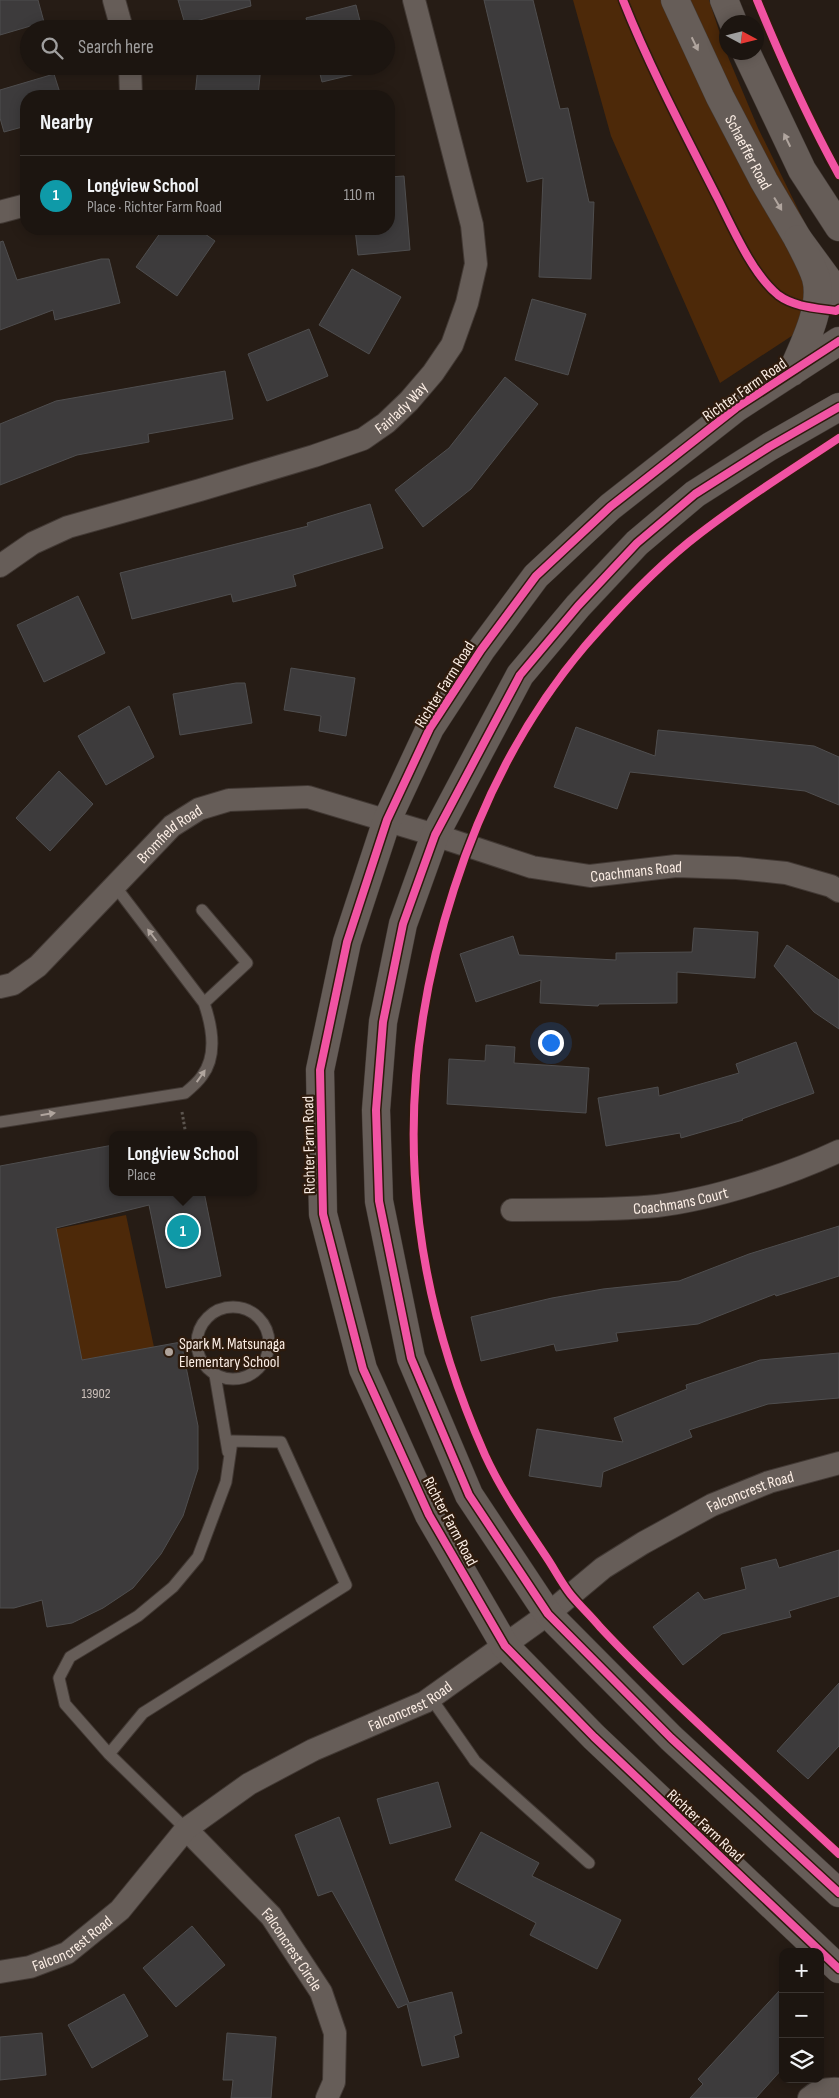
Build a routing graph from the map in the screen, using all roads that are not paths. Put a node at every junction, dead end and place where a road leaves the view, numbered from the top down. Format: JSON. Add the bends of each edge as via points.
{"nodes":[{"id":1,"x":114,"y":0,"type":"edge"},
{"id":2,"x":414,"y":0,"type":"edge"},
{"id":3,"x":675,"y":0,"type":"edge"},
{"id":4,"x":724,"y":0,"type":"edge"},
{"id":5,"x":730,"y":15,"type":"edge"},
{"id":6,"x":120,"y":20,"type":"edge"},
{"id":7,"x":749,"y":60,"type":"edge"},
{"id":8,"x":130,"y":75,"type":"edge"},
{"id":9,"x":131,"y":90,"type":"edge"},
{"id":10,"x":20,"y":207,"type":"edge"},
{"id":11,"x":0,"y":212,"type":"edge"},
{"id":12,"x":839,"y":227,"type":"edge"},
{"id":13,"x":798,"y":239,"type":"junction"},
{"id":14,"x":839,"y":295,"type":"edge"},
{"id":15,"x":839,"y":341,"type":"edge"},
{"id":16,"x":792,"y":372,"type":"junction"},
{"id":17,"x":839,"y":407,"type":"edge"},
{"id":18,"x":0,"y":566,"type":"edge"},
{"id":19,"x":387,"y":820,"type":"junction"},
{"id":20,"x":435,"y":834,"type":"junction"},
{"id":21,"x":115,"y":886,"type":"junction"},
{"id":22,"x":839,"y":891,"type":"edge"},
{"id":23,"x":202,"y":910,"type":"dead end"},
{"id":24,"x":0,"y":987,"type":"edge"},
{"id":25,"x":204,"y":1003,"type":"junction"},
{"id":26,"x":0,"y":1122,"type":"edge"},
{"id":27,"x":839,"y":1151,"type":"edge"},
{"id":28,"x":512,"y":1210,"type":"dead end"},
{"id":29,"x":215,"y":1374,"type":"junction"},
{"id":30,"x":229,"y":1462,"type":"junction"},
{"id":31,"x":839,"y":1463,"type":"edge"},
{"id":32,"x":548,"y":1614,"type":"junction"},
{"id":33,"x":505,"y":1646,"type":"junction"},
{"id":34,"x":430,"y":1698,"type":"junction"},
{"id":35,"x":109,"y":1754,"type":"junction"},
{"id":36,"x":186,"y":1829,"type":"junction"},
{"id":37,"x":589,"y":1863,"type":"dead end"},
{"id":38,"x":839,"y":1894,"type":"edge"},
{"id":39,"x":839,"y":1969,"type":"edge"},
{"id":40,"x":0,"y":1972,"type":"edge"},
{"id":41,"x":839,"y":2089,"type":"edge"},
{"id":42,"x":327,"y":2098,"type":"edge"},
{"id":43,"x":809,"y":2098,"type":"edge"}],
"edges":[{"from":1,"to":6,"type":"street"},
{"from":2,"to":18,"type":"street","name":"Fairlady Way","via":[[472,225],[476,264],[452,345],[434,372],[386,423],[363,438],[314,456],[68,527],[33,543]]},
{"from":3,"to":13,"type":"main road","name":"Schaeffer Road","one_way":true,"via":[[720,97]]},
{"from":4,"to":5,"type":"main road"},
{"from":12,"to":7,"type":"main road","one_way":true,"via":[[802,170]]},
{"from":8,"to":9,"type":"street"},
{"from":10,"to":11,"type":"street"},
{"from":13,"to":14,"type":"main road","name":"Schaeffer Road"},
{"from":13,"to":16,"type":"main road","via":[[816,279],[816,308]]},
{"from":15,"to":16,"type":"main road","name":"Richter Farm Road"},
{"from":16,"to":19,"type":"main road","name":"Richter Farm Road","via":[[736,408],[610,507],[536,576],[481,650],[430,728]]},
{"from":17,"to":20,"type":"main road","name":"Richter Farm Road","via":[[695,494],[637,543],[520,675]]},
{"from":19,"to":20,"type":"street","name":"Bromfield Road"},
{"from":19,"to":21,"type":"street","name":"Bromfield Road","via":[[308,797],[229,800],[199,809],[172,826]]},
{"from":19,"to":33,"type":"main road","name":"Richter Farm Road","via":[[347,942],[320,1070],[323,1214],[363,1369],[429,1515]]},
{"from":20,"to":22,"type":"street","name":"Coachmans Road","via":[[532,867],[590,876],[676,866],[737,868],[786,873]]},
{"from":20,"to":32,"type":"main road","name":"Richter Farm Road","via":[[403,924],[382,1022],[376,1110],[379,1201],[411,1358],[469,1495]]},
{"from":21,"to":24,"type":"street","name":"Bromfield Road","via":[[38,966],[13,984]]},
{"from":25,"to":21,"type":"lane","one_way":true},
{"from":23,"to":25,"type":"lane","via":[[247,963]]},
{"from":26,"to":25,"type":"lane","one_way":true,"via":[[186,1093],[203,1075],[212,1054],[212,1026]]},
{"from":27,"to":28,"type":"street","name":"Coachmans Court","via":[[806,1167],[733,1189],[658,1206]]},
{"from":29,"to":29,"type":"lane","via":[[202,1362],[197,1350],[201,1326],[218,1310],[230,1307],[254,1313],[268,1331],[269,1349],[263,1365],[243,1378],[232,1380]]},
{"from":29,"to":30,"type":"lane"},
{"from":30,"to":35,"type":"lane","via":[[223,1490],[198,1557],[173,1587],[138,1616],[70,1657],[59,1678],[65,1704]]},
{"from":30,"to":35,"type":"lane","via":[[232,1441],[281,1442],[346,1585],[143,1713]]},
{"from":31,"to":32,"type":"street","name":"Falconcrest Road","via":[[769,1482],[712,1505],[603,1568]]},
{"from":32,"to":33,"type":"street","name":"Falconcrest Road"},
{"from":32,"to":38,"type":"main road","name":"Richter Farm Road","via":[[671,1738]]},
{"from":33,"to":34,"type":"street","name":"Falconcrest Road"},
{"from":33,"to":39,"type":"main road","name":"Richter Farm Road","via":[[594,1737]]},
{"from":34,"to":36,"type":"street","name":"Falconcrest Road","via":[[305,1754],[248,1784]]},
{"from":34,"to":37,"type":"lane","via":[[475,1762]]},
{"from":35,"to":36,"type":"lane"},
{"from":36,"to":40,"type":"street","name":"Falconcrest Road","via":[[120,1910],[67,1953],[30,1967]]},
{"from":36,"to":42,"type":"street","name":"Falconcrest Circle","via":[[271,1916],[321,1992],[335,2033],[334,2082]]},
{"from":41,"to":43,"type":"street","via":[[831,2088]]}]}
